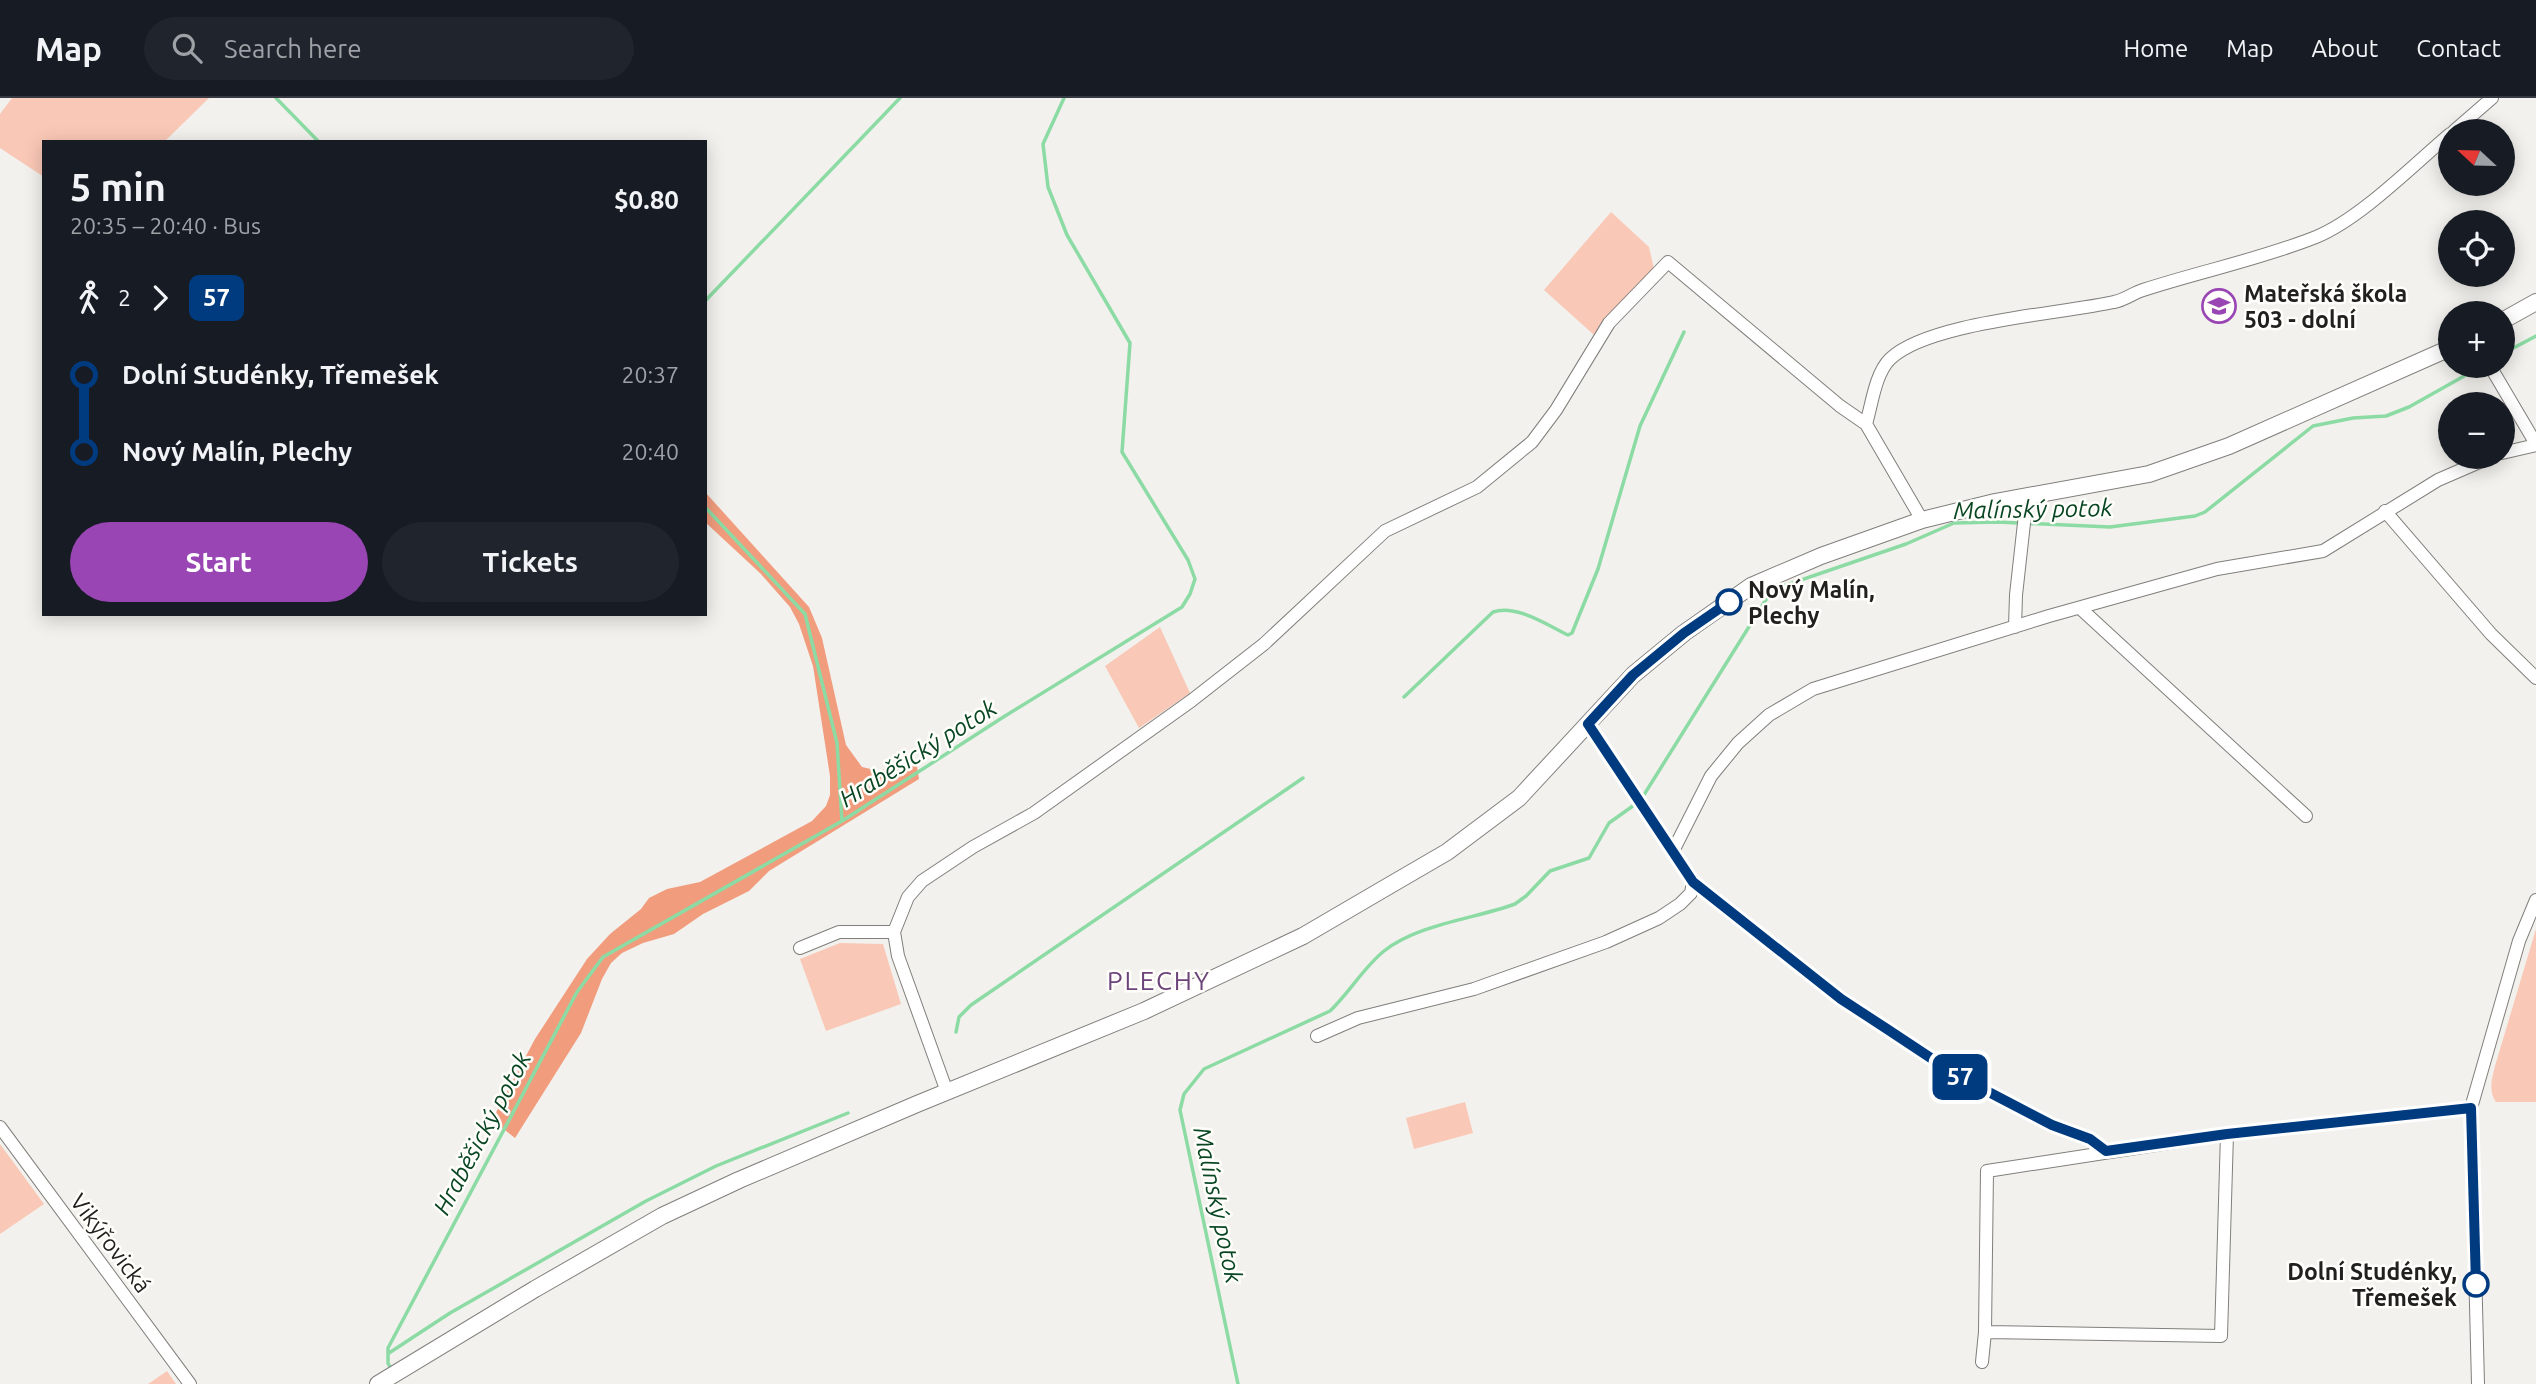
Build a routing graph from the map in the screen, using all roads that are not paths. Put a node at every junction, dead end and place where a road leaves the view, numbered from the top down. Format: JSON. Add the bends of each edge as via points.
{"nodes":[{"id":1,"x":2492,"y":98,"type":"edge"},
{"id":2,"x":2468,"y":119,"type":"edge"},
{"id":3,"x":2438,"y":145,"type":"edge"},
{"id":4,"x":2536,"y":302,"type":"edge"},
{"id":5,"x":2515,"y":314,"type":"edge"},
{"id":6,"x":2438,"y":353,"type":"edge"},
{"id":7,"x":2497,"y":378,"type":"edge"},
{"id":8,"x":1866,"y":424,"type":"junction"},
{"id":9,"x":2536,"y":444,"type":"edge"},
{"id":10,"x":2515,"y":450,"type":"edge"},
{"id":11,"x":2463,"y":469,"type":"edge"},
{"id":12,"x":2027,"y":496,"type":"junction"},
{"id":13,"x":2385,"y":512,"type":"junction"},
{"id":14,"x":1922,"y":520,"type":"junction"},
{"id":15,"x":2080,"y":608,"type":"junction"},
{"id":16,"x":2015,"y":626,"type":"junction"},
{"id":17,"x":2536,"y":678,"type":"edge"},
{"id":18,"x":1588,"y":724,"type":"junction"},
{"id":19,"x":2306,"y":816,"type":"dead end"},
{"id":20,"x":1673,"y":851,"type":"junction"},
{"id":21,"x":1693,"y":882,"type":"junction"},
{"id":22,"x":2536,"y":900,"type":"edge"},
{"id":23,"x":894,"y":932,"type":"junction"},
{"id":24,"x":800,"y":948,"type":"dead end"},
{"id":25,"x":1317,"y":1036,"type":"dead end"},
{"id":26,"x":947,"y":1092,"type":"junction"},
{"id":27,"x":2471,"y":1108,"type":"junction"},
{"id":28,"x":0,"y":1127,"type":"edge"},
{"id":29,"x":2227,"y":1134,"type":"junction"},
{"id":30,"x":2106,"y":1151,"type":"junction"},
{"id":31,"x":1985,"y":1332,"type":"junction"},
{"id":32,"x":1982,"y":1362,"type":"dead end"},
{"id":33,"x":381,"y":1382,"type":"edge"},
{"id":34,"x":190,"y":1384,"type":"edge"},
{"id":35,"x":2478,"y":1384,"type":"edge"}],
"edges":[{"from":1,"to":2,"type":"street"},
{"from":3,"to":8,"type":"street","via":[[2340,226],[2316,237],[2141,290],[2118,302],[1930,337],[1889,360]]},
{"from":4,"to":5,"type":"main road"},
{"from":6,"to":12,"type":"main road","via":[[2218,450],[2149,474]]},
{"from":7,"to":9,"type":"street"},
{"from":8,"to":14,"type":"street"},
{"from":8,"to":23,"type":"street","via":[[1668,262],[1609,323],[1532,442],[1477,487],[1385,531],[1264,644],[1191,701],[1034,813],[922,881],[908,897]]},
{"from":9,"to":10,"type":"street"},
{"from":11,"to":13,"type":"street"},
{"from":12,"to":14,"type":"main road"},
{"from":12,"to":16,"type":"street"},
{"from":13,"to":15,"type":"street","via":[[2323,551],[2217,569]]},
{"from":13,"to":17,"type":"street","via":[[2491,634]]},
{"from":14,"to":18,"type":"main road","via":[[1751,586],[1633,675]]},
{"from":15,"to":16,"type":"street"},
{"from":15,"to":19,"type":"street"},
{"from":16,"to":20,"type":"street","via":[[1812,689],[1769,715],[1711,776]]},
{"from":18,"to":20,"type":"street"},
{"from":18,"to":26,"type":"main road","via":[[1519,799],[1447,852],[1303,936],[1144,1011]]},
{"from":20,"to":21,"type":"street"},
{"from":21,"to":25,"type":"street","via":[[1691,893],[1680,904],[1606,942],[1474,989],[1358,1018]]},
{"from":21,"to":30,"type":"street","via":[[1841,999],[1958,1076]]},
{"from":22,"to":27,"type":"street","via":[[2519,941]]},
{"from":23,"to":24,"type":"street","via":[[839,932]]},
{"from":23,"to":26,"type":"street","via":[[898,956]]},
{"from":26,"to":33,"type":"main road","via":[[662,1216]]},
{"from":27,"to":29,"type":"street"},
{"from":27,"to":35,"type":"street"},
{"from":28,"to":34,"type":"street","name":"Vikýřovická"},
{"from":29,"to":30,"type":"street"},
{"from":29,"to":31,"type":"street","via":[[2221,1336]]},
{"from":30,"to":31,"type":"street","via":[[1987,1171]]},
{"from":31,"to":32,"type":"street"}]}
